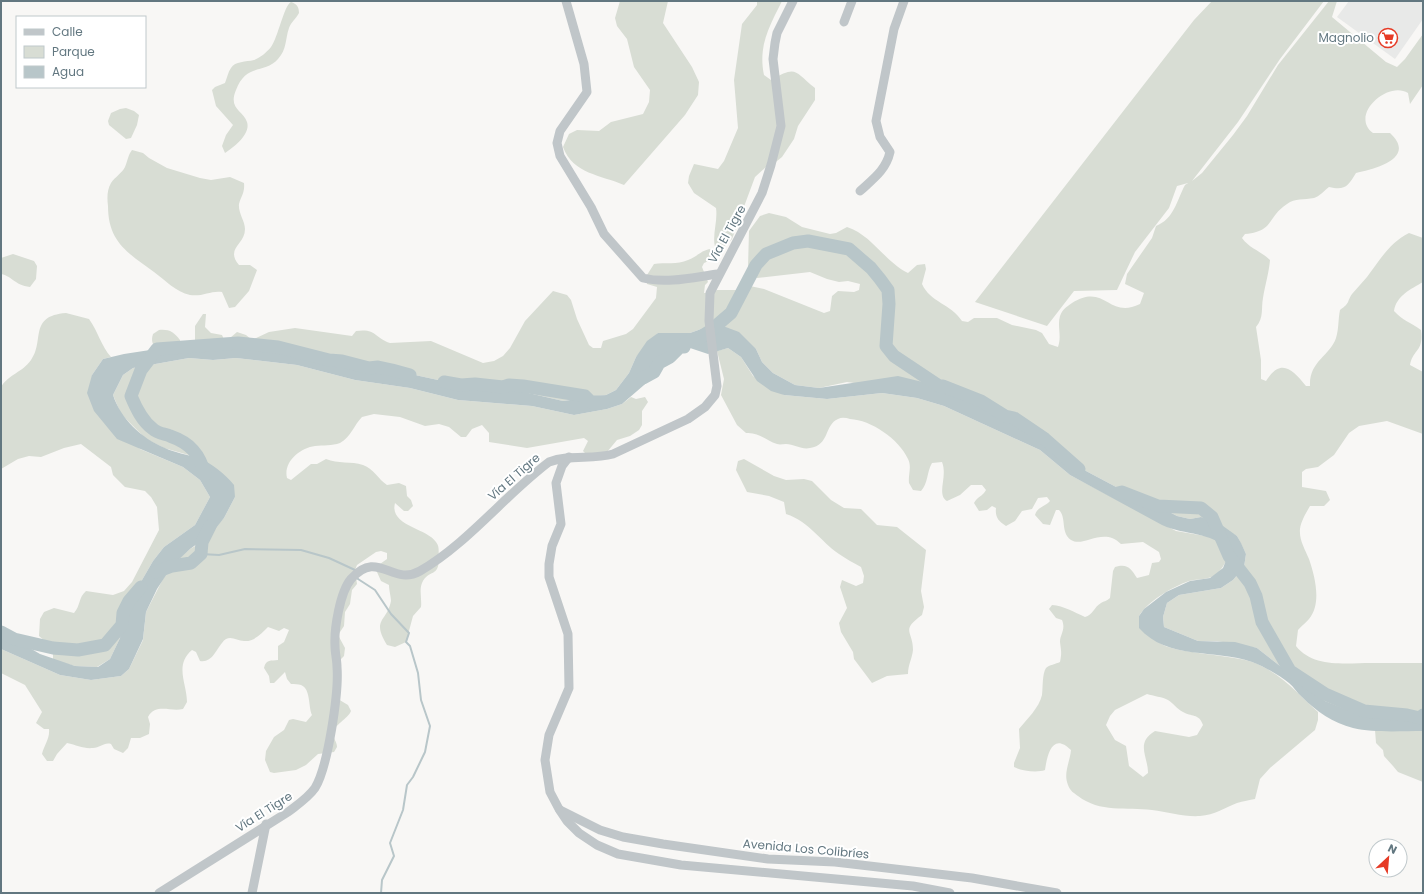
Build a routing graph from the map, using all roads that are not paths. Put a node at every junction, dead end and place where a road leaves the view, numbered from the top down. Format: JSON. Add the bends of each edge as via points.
{"nodes":[{"id":1,"x":566,"y":1,"type":"edge"},
{"id":2,"x":793,"y":1,"type":"edge"},
{"id":3,"x":852,"y":1,"type":"edge"},
{"id":4,"x":904,"y":1,"type":"edge"},
{"id":5,"x":844,"y":22,"type":"dead end"},
{"id":6,"x":860,"y":191,"type":"dead end"},
{"id":7,"x":718,"y":274,"type":"junction"},
{"id":8,"x":570,"y":457,"type":"junction"},
{"id":9,"x":559,"y":809,"type":"junction"},
{"id":10,"x":266,"y":824,"type":"junction"},
{"id":11,"x":160,"y":893,"type":"edge"},
{"id":12,"x":252,"y":893,"type":"edge"},
{"id":13,"x":950,"y":893,"type":"edge"},
{"id":14,"x":1057,"y":893,"type":"edge"}],
"edges":[{"from":1,"to":7,"type":"street","via":[[584,64],[587,92],[560,131],[557,143],[560,156],[604,234],[643,278],[652,281],[672,280]]},
{"from":2,"to":7,"type":"street","name":"Vía El Tigre","via":[[777,33],[775,43],[773,59],[781,126],[771,165],[762,193]]},
{"from":3,"to":5,"type":"street"},
{"from":4,"to":6,"type":"street","via":[[894,29],[876,121],[880,137],[890,152],[888,161],[881,172]]},
{"from":7,"to":8,"type":"street","name":"Vía El Tigre","via":[[710,293],[709,321],[717,386],[711,402],[698,414],[613,454],[601,457]]},
{"from":8,"to":9,"type":"street","via":[[562,466],[556,483],[561,524],[552,546],[549,564],[550,577],[568,634],[570,650],[569,688],[549,735],[545,760],[550,792]]},
{"from":8,"to":10,"type":"street","name":"Vía El Tigre","via":[[549,462],[539,469],[443,555],[418,572],[404,576],[371,565],[351,579],[343,592],[336,635],[336,702],[322,771],[315,788],[304,800]]},
{"from":9,"to":13,"type":"street","via":[[580,833],[597,845],[618,854],[681,865],[913,886]]},
{"from":9,"to":14,"type":"street","name":"Avenida Los Colibríes","via":[[600,830],[622,837],[669,845],[768,859],[834,862],[972,878]]},
{"from":10,"to":11,"type":"street","name":"Vía El Tigre"},
{"from":10,"to":12,"type":"street"}]}
